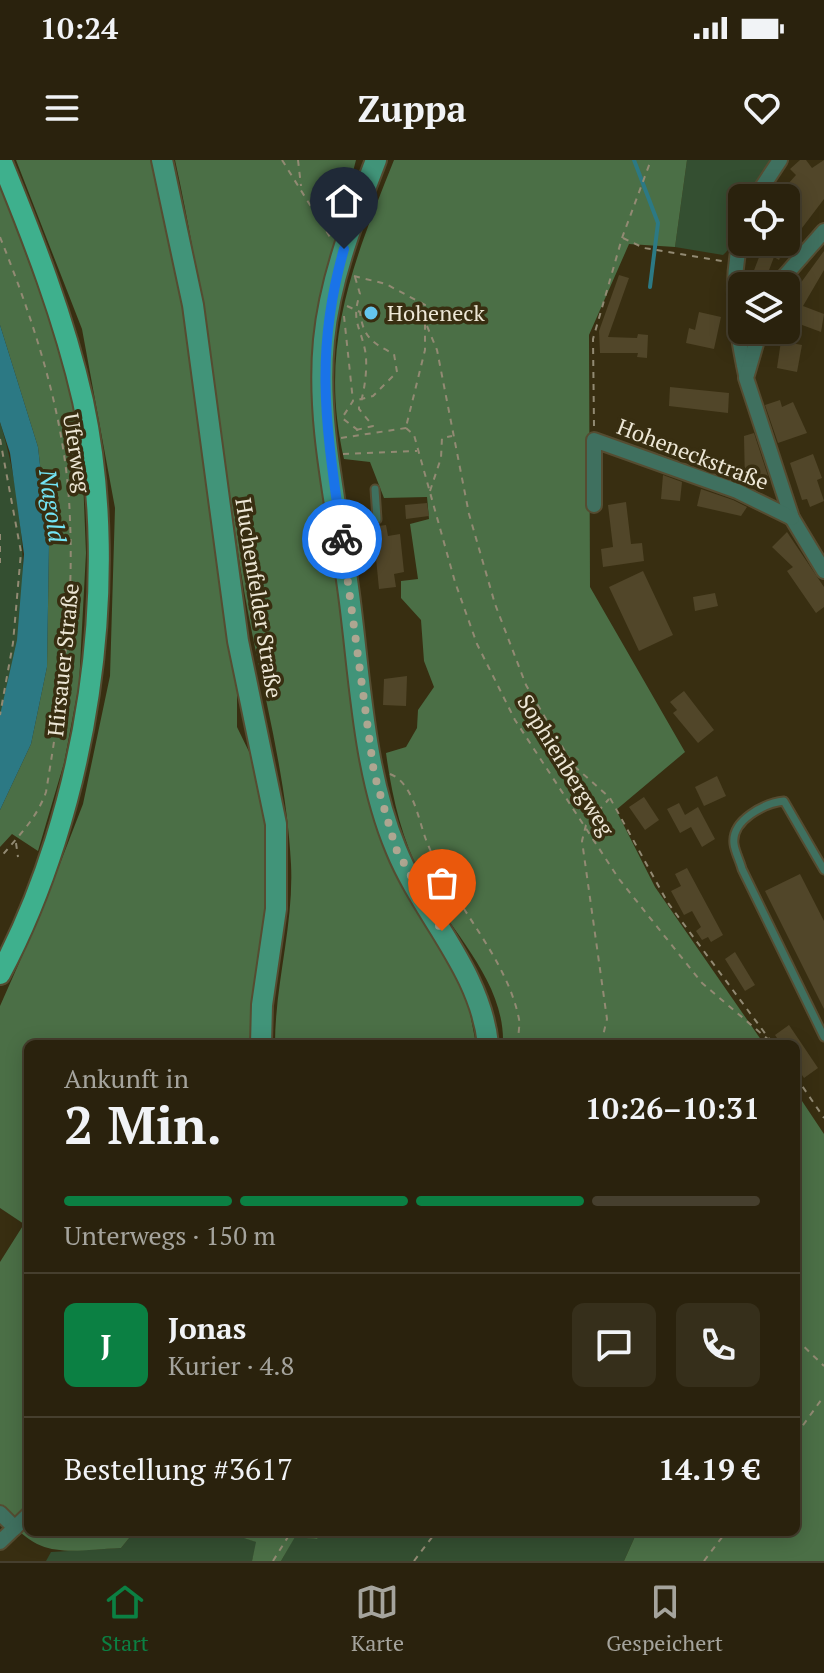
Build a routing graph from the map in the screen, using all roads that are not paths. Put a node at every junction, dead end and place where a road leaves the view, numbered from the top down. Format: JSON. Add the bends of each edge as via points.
{"nodes":[{"id":1,"x":1,"y":160,"type":"edge"},
{"id":2,"x":162,"y":160,"type":"edge"},
{"id":3,"x":376,"y":160,"type":"edge"},
{"id":4,"x":780,"y":160,"type":"edge"},
{"id":5,"x":764,"y":184,"type":"edge"},
{"id":6,"x":824,"y":231,"type":"edge"},
{"id":7,"x":736,"y":256,"type":"edge"},
{"id":8,"x":788,"y":272,"type":"edge"},
{"id":9,"x":756,"y":344,"type":"edge"},
{"id":10,"x":746,"y":378,"type":"junction"},
{"id":11,"x":375,"y":489,"type":"dead end"},
{"id":12,"x":594,"y":505,"type":"dead end"},
{"id":13,"x":792,"y":518,"type":"junction"},
{"id":14,"x":340,"y":526,"type":"junction"},
{"id":15,"x":824,"y":571,"type":"edge"},
{"id":16,"x":824,"y":870,"type":"edge"},
{"id":17,"x":0,"y":974,"type":"edge"},
{"id":18,"x":824,"y":1037,"type":"edge"},
{"id":19,"x":261,"y":1040,"type":"edge"},
{"id":20,"x":488,"y":1040,"type":"edge"},
{"id":21,"x":0,"y":1513,"type":"edge"},
{"id":22,"x":24,"y":1519,"type":"edge"},
{"id":23,"x":15,"y":1528,"type":"junction"},
{"id":24,"x":0,"y":1542,"type":"edge"}],
"edges":[{"from":1,"to":17,"type":"main road","name":"Hirsauer Straße","via":[[50,288],[83,402],[94,478],[98,567],[90,675],[73,773],[52,848]]},
{"from":2,"to":19,"type":"main road","name":"Huchenfelder Straße","via":[[193,305],[238,641],[276,824],[276,909]]},
{"from":3,"to":14,"type":"main road","via":[[324,342],[324,402],[334,446]]},
{"from":4,"to":5,"type":"street"},
{"from":6,"to":8,"type":"street"},
{"from":7,"to":10,"type":"street","name":"Hoheneckstraße","via":[[737,329]]},
{"from":9,"to":10,"type":"street"},
{"from":10,"to":13,"type":"street","name":"Hoheneckstraße"},
{"from":11,"to":14,"type":"lane","via":[[377,519]]},
{"from":12,"to":13,"type":"street","name":"Hoheneckstraße","via":[[594,440],[737,491]]},
{"from":13,"to":15,"type":"street","name":"Hoheneckstraße"},
{"from":14,"to":20,"type":"main road","via":[[374,773],[383,805],[396,849],[473,986],[485,1015]]},
{"from":16,"to":18,"type":"lane","via":[[784,801],[768,803],[739,824],[733,841],[742,869]]},
{"from":21,"to":23,"type":"street"},
{"from":22,"to":23,"type":"street"},
{"from":23,"to":24,"type":"street"}]}
